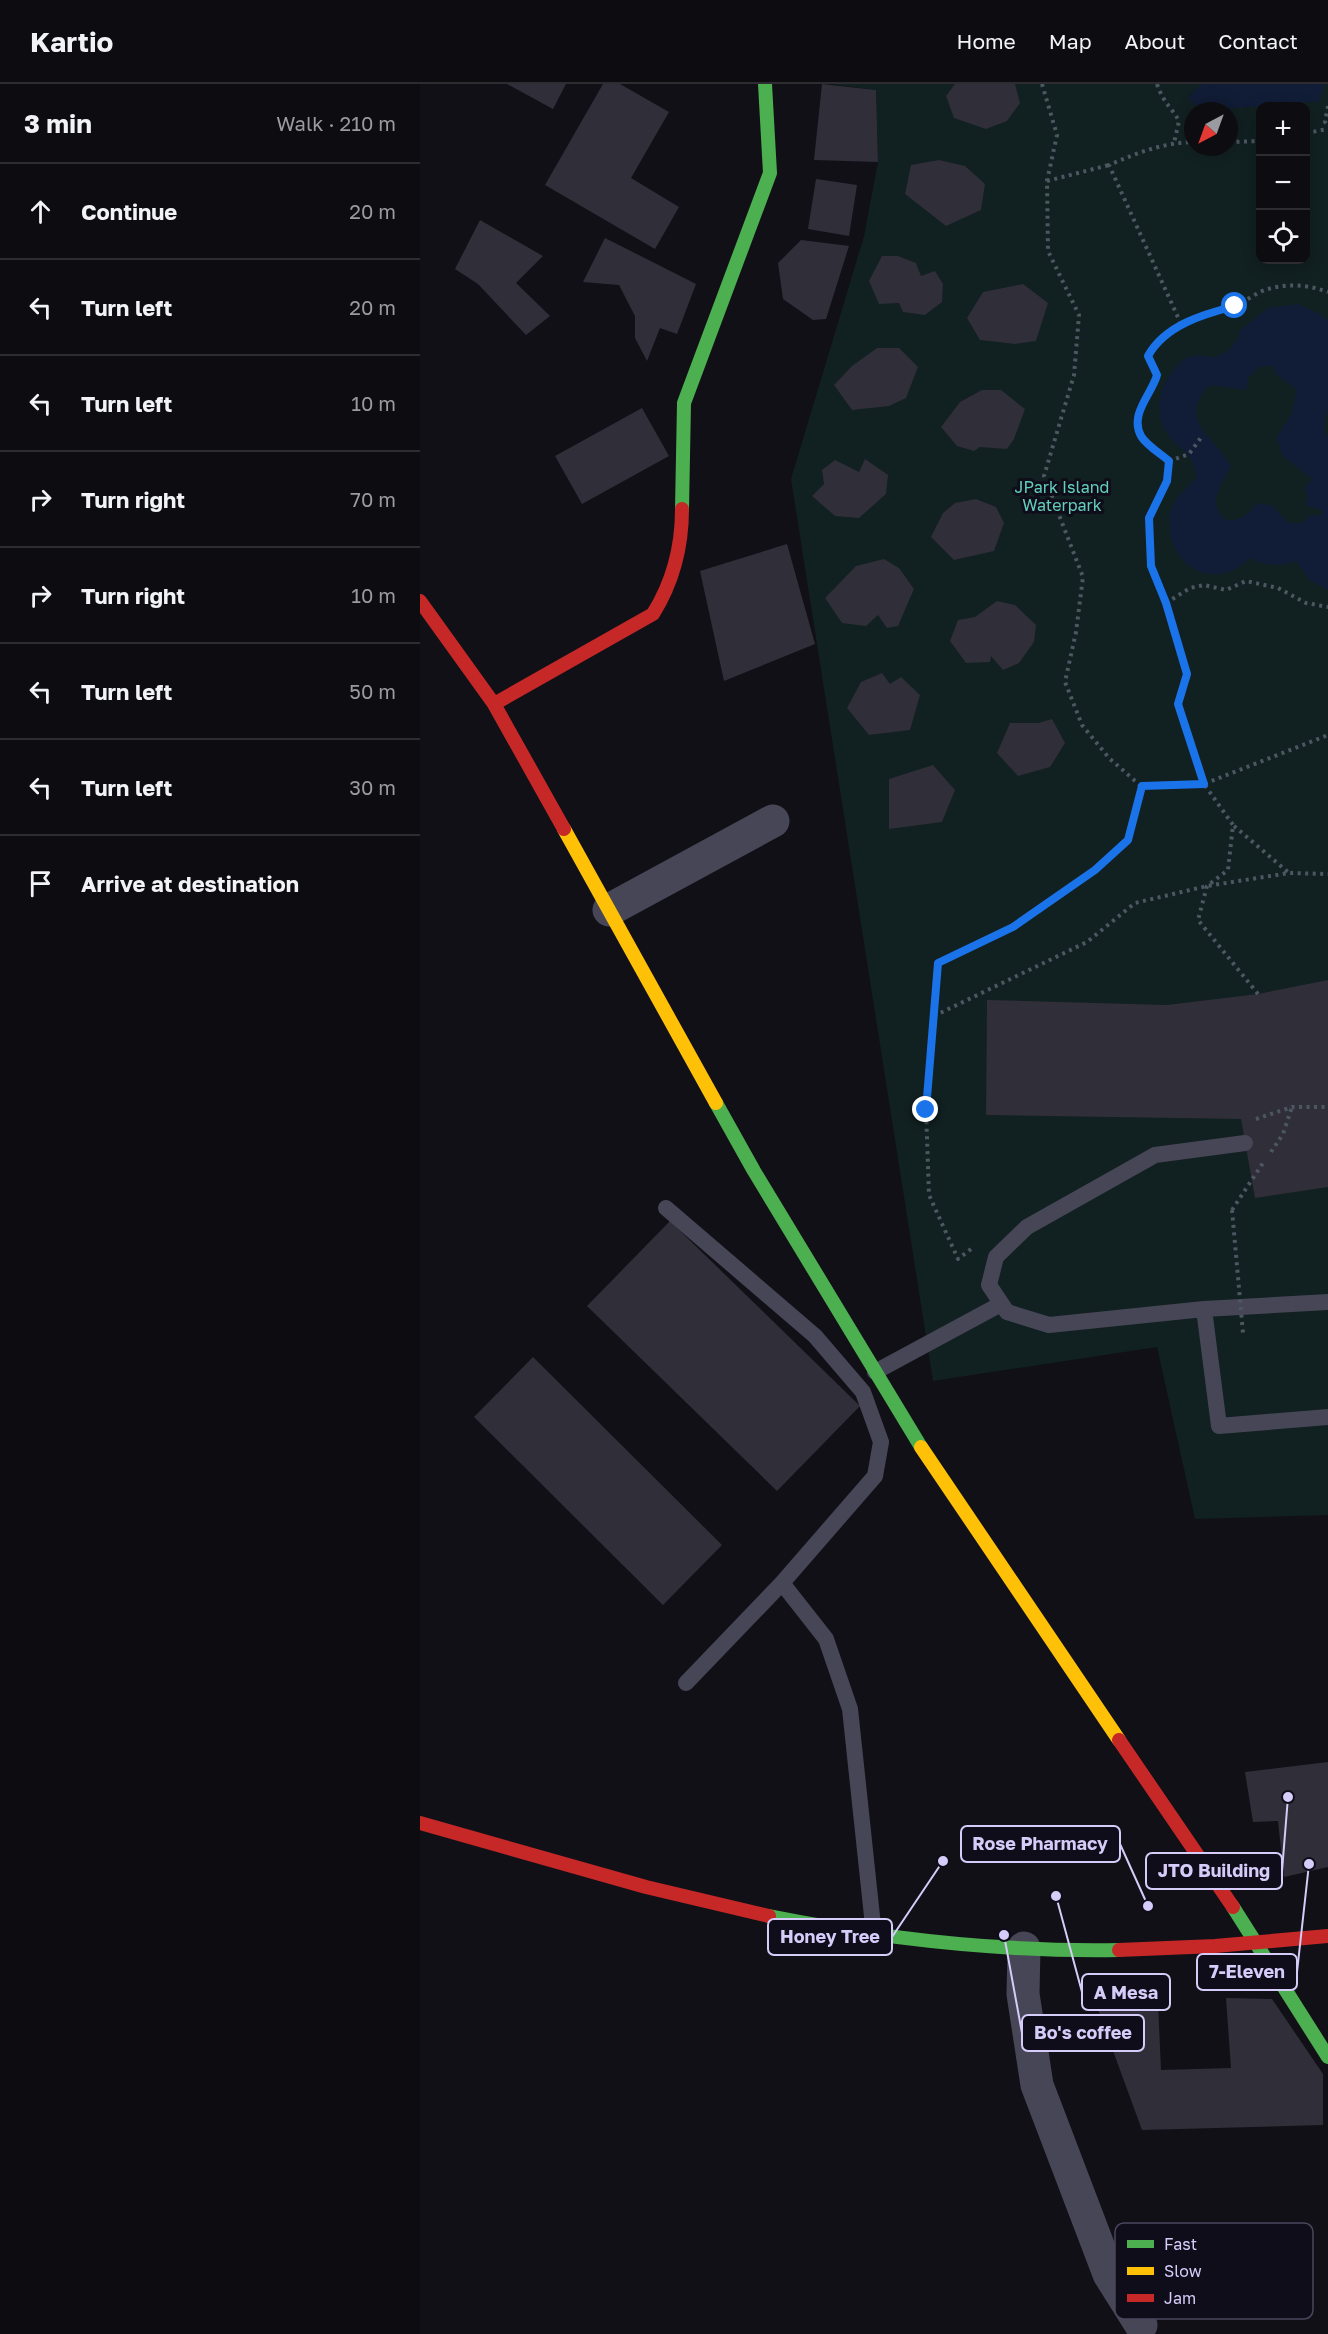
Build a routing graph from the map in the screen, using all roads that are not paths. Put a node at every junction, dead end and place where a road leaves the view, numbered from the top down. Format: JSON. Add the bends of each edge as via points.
{"nodes":[{"id":1,"x":765,"y":84,"type":"edge"},
{"id":2,"x":420,"y":601,"type":"edge"},
{"id":3,"x":494,"y":705,"type":"junction"},
{"id":4,"x":773,"y":820,"type":"dead end"},
{"id":5,"x":609,"y":910,"type":"junction"},
{"id":6,"x":1245,"y":1143,"type":"dead end"},
{"id":7,"x":666,"y":1208,"type":"dead end"},
{"id":8,"x":1328,"y":1302,"type":"edge"},
{"id":9,"x":1001,"y":1304,"type":"junction"},
{"id":10,"x":1204,"y":1309,"type":"junction"},
{"id":11,"x":875,"y":1372,"type":"junction"},
{"id":12,"x":1328,"y":1417,"type":"edge"},
{"id":13,"x":782,"y":1583,"type":"junction"},
{"id":14,"x":686,"y":1683,"type":"dead end"},
{"id":15,"x":420,"y":1823,"type":"edge"},
{"id":16,"x":874,"y":1935,"type":"junction"},
{"id":17,"x":1328,"y":1936,"type":"edge"},
{"id":18,"x":1259,"y":1944,"type":"junction"},
{"id":19,"x":1024,"y":1948,"type":"junction"},
{"id":20,"x":1328,"y":2057,"type":"edge"},
{"id":21,"x":1115,"y":2284,"type":"edge"},
{"id":22,"x":1137,"y":2319,"type":"edge"},
{"id":23,"x":1141,"y":2325,"type":"dead end"}],
"edges":[{"from":1,"to":3,"type":"street","via":[[770,173],[684,403],[682,537],[668,590],[653,614]]},
{"from":2,"to":3,"type":"street"},
{"from":3,"to":5,"type":"street"},
{"from":4,"to":5,"type":"street"},
{"from":5,"to":11,"type":"street","via":[[754,1171]]},
{"from":6,"to":9,"type":"lane","via":[[1155,1155],[1026,1227],[996,1257],[989,1285]]},
{"from":7,"to":13,"type":"lane","via":[[815,1336],[863,1392],[881,1442],[874,1476]]},
{"from":8,"to":10,"type":"lane"},
{"from":9,"to":10,"type":"lane","via":[[1007,1312],[1049,1325]]},
{"from":9,"to":11,"type":"lane"},
{"from":10,"to":12,"type":"lane","via":[[1218,1426]]},
{"from":11,"to":18,"type":"street","via":[[938,1476]]},
{"from":13,"to":14,"type":"lane"},
{"from":13,"to":16,"type":"lane","via":[[826,1640],[850,1708]]},
{"from":15,"to":16,"type":"street","via":[[657,1892]]},
{"from":16,"to":19,"type":"street"},
{"from":17,"to":18,"type":"street"},
{"from":18,"to":19,"type":"street"},
{"from":18,"to":20,"type":"street"},
{"from":19,"to":21,"type":"street","via":[[1023,1994],[1037,2085]]},
{"from":22,"to":23,"type":"street"}]}
